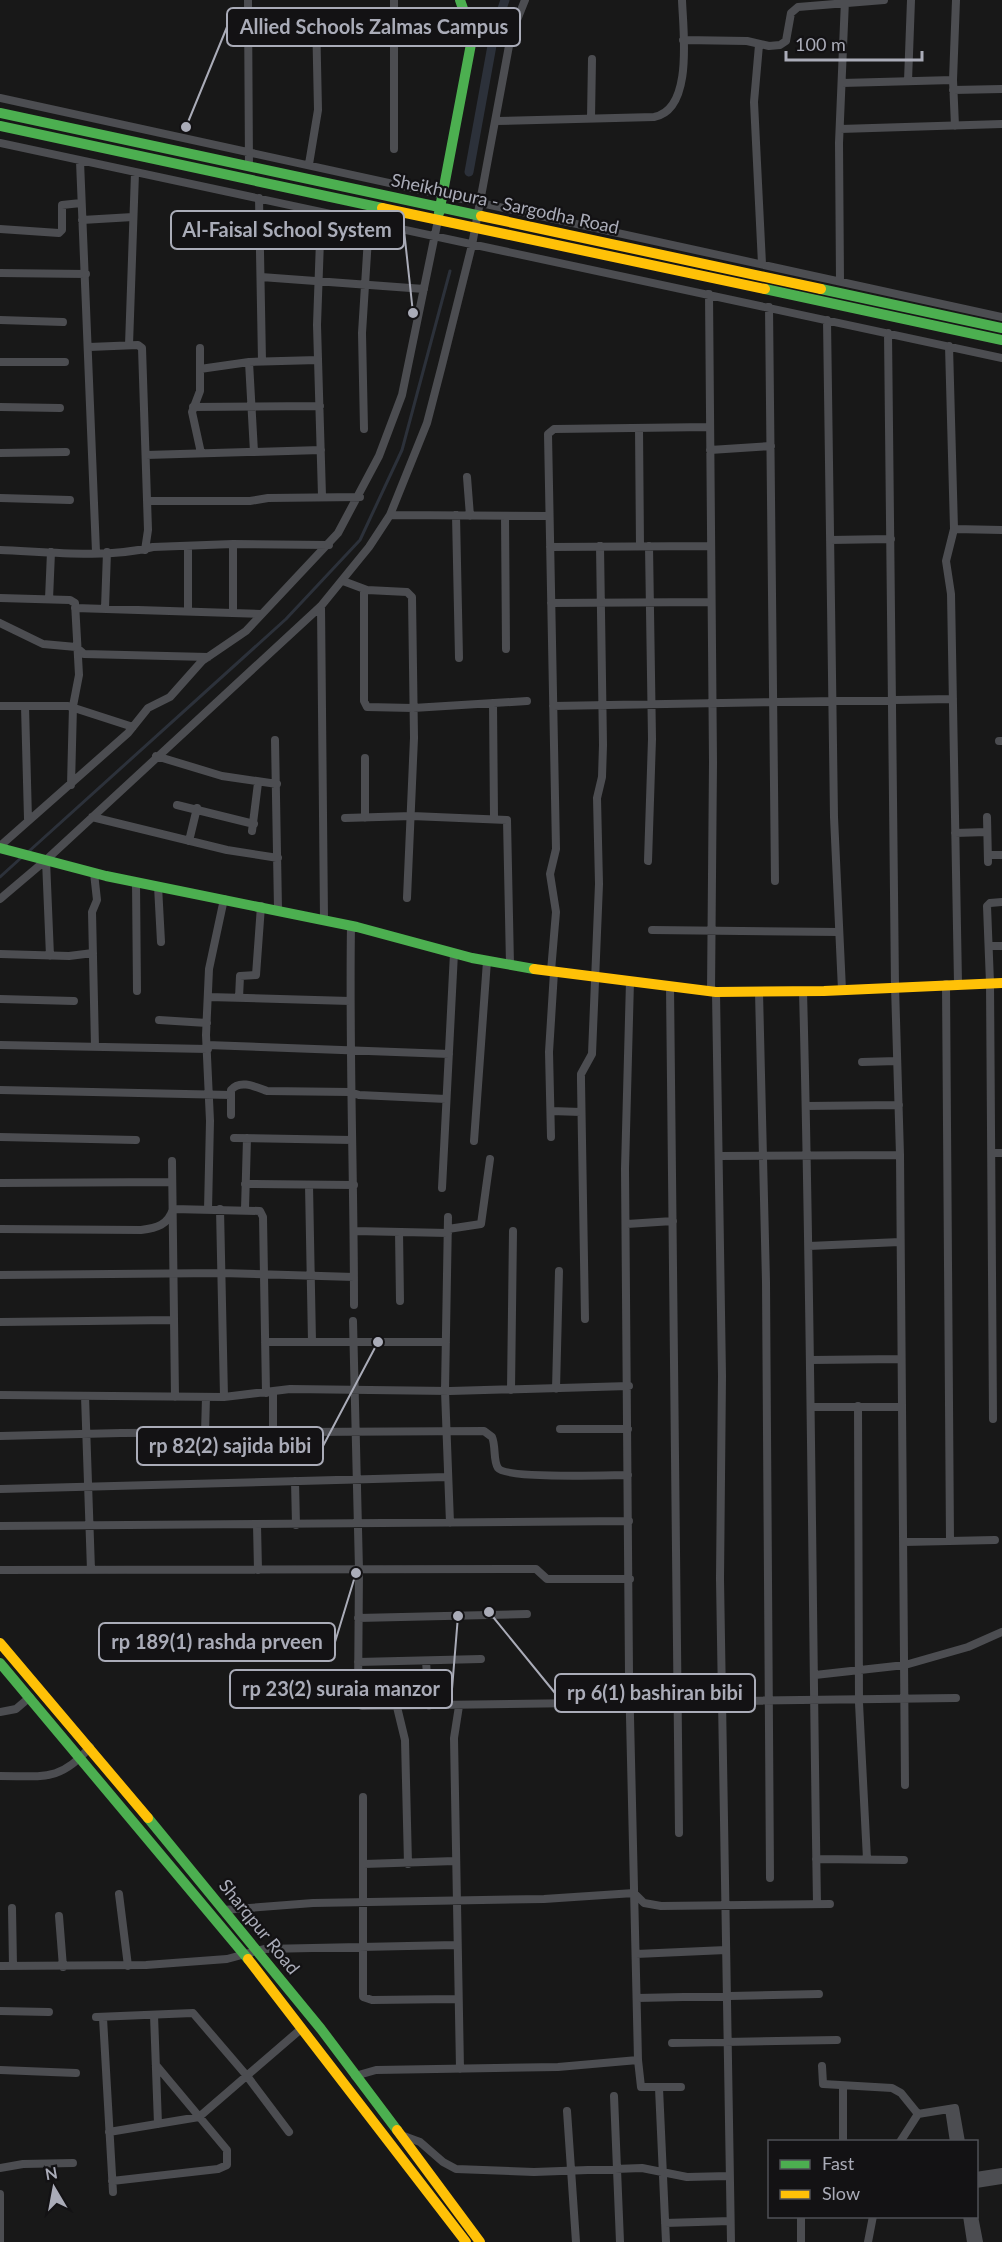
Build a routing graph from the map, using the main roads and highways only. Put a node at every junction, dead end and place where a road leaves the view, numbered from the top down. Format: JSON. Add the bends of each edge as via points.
{"nodes":[{"id":1,"x":460,"y":0,"type":"edge"},
{"id":2,"x":0,"y":113,"type":"edge"},
{"id":3,"x":0,"y":126,"type":"edge"},
{"id":4,"x":440,"y":207,"type":"junction"},
{"id":5,"x":438,"y":220,"type":"junction"},
{"id":6,"x":1002,"y":328,"type":"edge"},
{"id":7,"x":1002,"y":340,"type":"edge"},
{"id":8,"x":2,"y":848,"type":"edge"},
{"id":9,"x":1002,"y":983,"type":"edge"},
{"id":10,"x":0,"y":1643,"type":"edge"},
{"id":11,"x":0,"y":1663,"type":"edge"},
{"id":12,"x":466,"y":2242,"type":"edge"},
{"id":13,"x":480,"y":2242,"type":"edge"}],
"edges":[{"from":1,"to":4,"type":"main road","via":[[471,44]]},
{"from":2,"to":4,"type":"main road","name":"Sheikhupura - Sargodha Road"},
{"from":3,"to":5,"type":"main road","name":"Sheikhupura - Sargodha Road"},
{"from":4,"to":5,"type":"main road"},
{"from":4,"to":6,"type":"main road","name":"Sheikhupura - Sargodha Road"},
{"from":5,"to":7,"type":"main road","name":"Sheikhupura - Sargodha Road"},
{"from":8,"to":9,"type":"main road","via":[[94,873],[278,909],[487,961],[552,972],[714,992]]},
{"from":10,"to":13,"type":"main road","name":"Sharqpur Road","via":[[257,1951]]},
{"from":11,"to":12,"type":"main road","name":"Sharqpur Road","via":[[245,1954]]}]}
